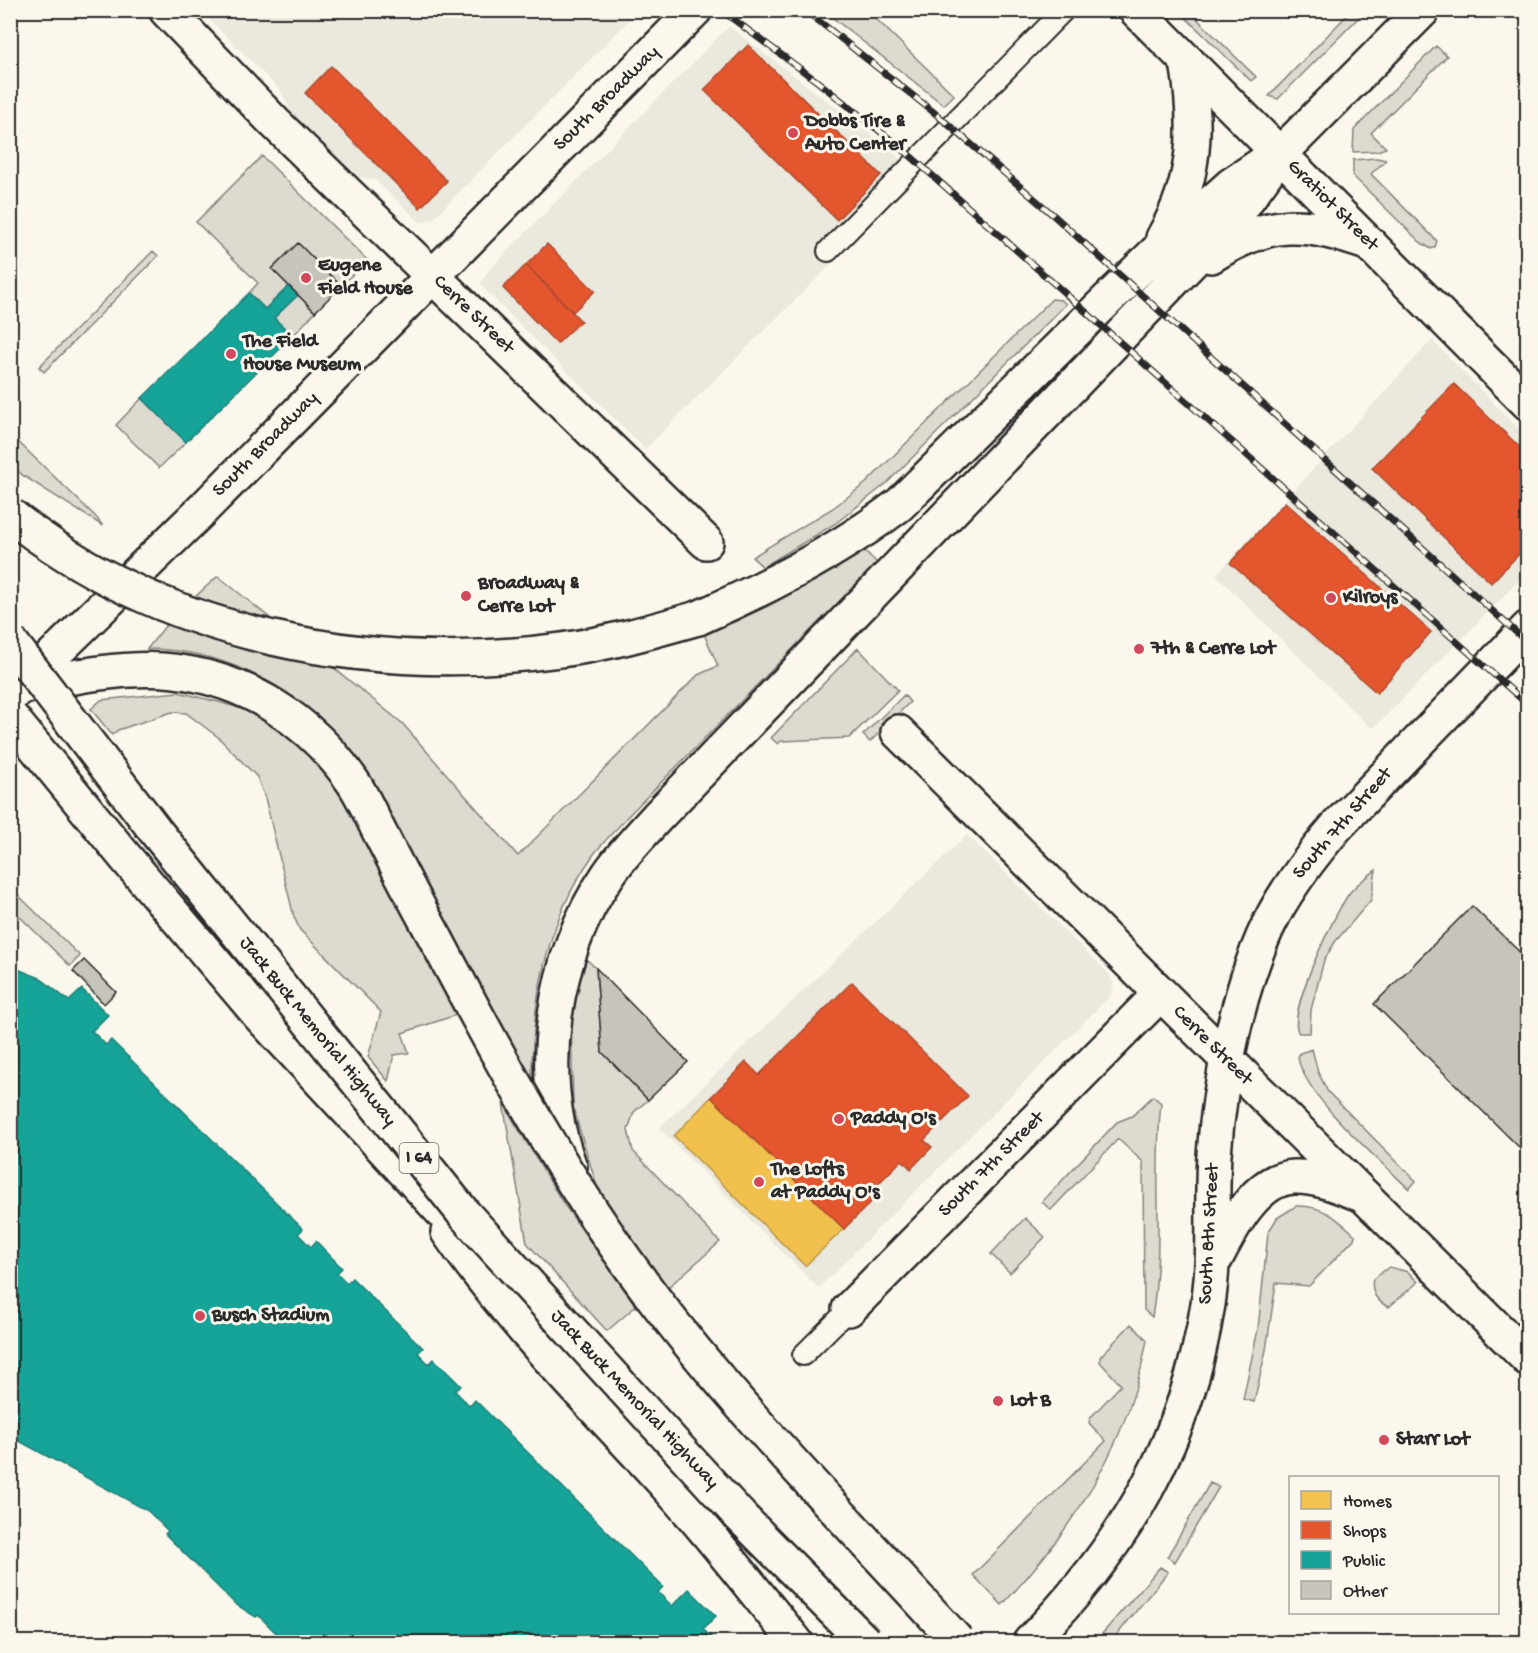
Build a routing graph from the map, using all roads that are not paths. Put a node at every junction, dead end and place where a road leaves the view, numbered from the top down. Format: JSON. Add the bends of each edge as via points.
{"nodes":[{"id":1,"x":166,"y":10,"type":"edge"},
{"id":2,"x":695,"y":10,"type":"edge"},
{"id":3,"x":1064,"y":10,"type":"edge"},
{"id":4,"x":1136,"y":10,"type":"edge"},
{"id":5,"x":1422,"y":10,"type":"edge"},
{"id":6,"x":1187,"y":61,"type":"junction"},
{"id":7,"x":1280,"y":154,"type":"junction"},
{"id":8,"x":1370,"y":244,"type":"junction"},
{"id":9,"x":828,"y":251,"type":"dead end"},
{"id":10,"x":1155,"y":253,"type":"junction"},
{"id":11,"x":433,"y":276,"type":"junction"},
{"id":12,"x":1179,"y":276,"type":"junction"},
{"id":13,"x":1527,"y":403,"type":"edge"},
{"id":14,"x":10,"y":515,"type":"edge"},
{"id":15,"x":706,"y":542,"type":"dead end"},
{"id":16,"x":1527,"y":628,"type":"edge"},
{"id":17,"x":10,"y":641,"type":"edge"},
{"id":18,"x":14,"y":700,"type":"edge"},
{"id":19,"x":898,"y":732,"type":"dead end"},
{"id":20,"x":1160,"y":994,"type":"junction"},
{"id":21,"x":1228,"y":1063,"type":"junction"},
{"id":22,"x":423,"y":1193,"type":"junction"},
{"id":23,"x":1362,"y":1195,"type":"junction"},
{"id":24,"x":1213,"y":1264,"type":"junction"},
{"id":25,"x":849,"y":1310,"type":"joint"},
{"id":26,"x":803,"y":1355,"type":"dead end"},
{"id":27,"x":1527,"y":1359,"type":"edge"},
{"id":28,"x":796,"y":1642,"type":"edge"},
{"id":29,"x":863,"y":1642,"type":"edge"},
{"id":30,"x":957,"y":1642,"type":"edge"},
{"id":31,"x":1030,"y":1642,"type":"edge"}],
"edges":[{"from":1,"to":11,"type":"main road","name":"Cerre Street","via":[[274,122]]},
{"from":2,"to":11,"type":"main road","name":"South Broadway"},
{"from":3,"to":9,"type":"lane"},
{"from":4,"to":6,"type":"main road","name":"Gratiot Street"},
{"from":5,"to":7,"type":"main road"},
{"from":6,"to":7,"type":"main road","name":"Gratiot Street"},
{"from":6,"to":10,"type":"main road","via":[[1193,98],[1193,160],[1173,220]]},
{"from":7,"to":8,"type":"main road","name":"Gratiot Street"},
{"from":7,"to":10,"type":"main road","via":[[1231,186]]},
{"from":7,"to":12,"type":"main road","via":[[1233,219]]},
{"from":8,"to":12,"type":"main road","via":[[1320,228],[1272,228],[1237,240]]},
{"from":8,"to":13,"type":"main road","name":"Gratiot Street"},
{"from":10,"to":14,"type":"main road","bridge":true,"via":[[899,505],[869,528],[794,574],[698,618],[623,639],[508,656],[390,654],[310,646],[200,618],[143,595],[79,562]]},
{"from":11,"to":15,"type":"main road","name":"Cerre Street"},
{"from":11,"to":18,"type":"main road","name":"South Broadway"},
{"from":12,"to":30,"type":"main road","bridge":true,"via":[[631,845],[608,875],[573,943],[554,1023],[553,1089],[558,1127],[585,1200],[649,1294],[762,1430]]},
{"from":16,"to":21,"type":"main road","name":"South 7th Street","via":[[1310,857],[1291,885],[1257,953]]},
{"from":17,"to":29,"type":"main road","name":"Jack Buck Memorial Highway","number":"I 64","bridge":true,"via":[[165,842],[465,1215],[741,1517]]},
{"from":18,"to":22,"type":"main road","name":"Jack Buck Memorial Highway","number":"I 64","via":[[126,858],[232,983]]},
{"from":18,"to":30,"type":"main road","bridge":true,"via":[[64,678],[127,670],[172,670],[217,679],[272,702],[317,737],[354,783],[554,1155],[650,1293],[763,1429]]},
{"from":19,"to":20,"type":"main road","name":"Cerre Street"},
{"from":20,"to":21,"type":"main road","name":"Cerre Street"},
{"from":20,"to":25,"type":"main road","name":"South 7th Street"},
{"from":21,"to":23,"type":"main road","name":"Cerre Street"},
{"from":21,"to":24,"type":"main road","name":"South 8th Street","via":[[1214,1152]]},
{"from":22,"to":28,"type":"main road","via":[[487,1288],[668,1486]]},
{"from":22,"to":29,"type":"main road","name":"Jack Buck Memorial Highway","number":"I 64","bridge":true},
{"from":23,"to":24,"type":"main road","via":[[1311,1178],[1280,1180],[1254,1198],[1236,1218]]},
{"from":23,"to":27,"type":"main road","name":"Cerre Street"},
{"from":24,"to":31,"type":"main road","name":"South 8th Street","via":[[1198,1357],[1157,1473],[1094,1571]]},
{"from":25,"to":26,"type":"lane"}]}
